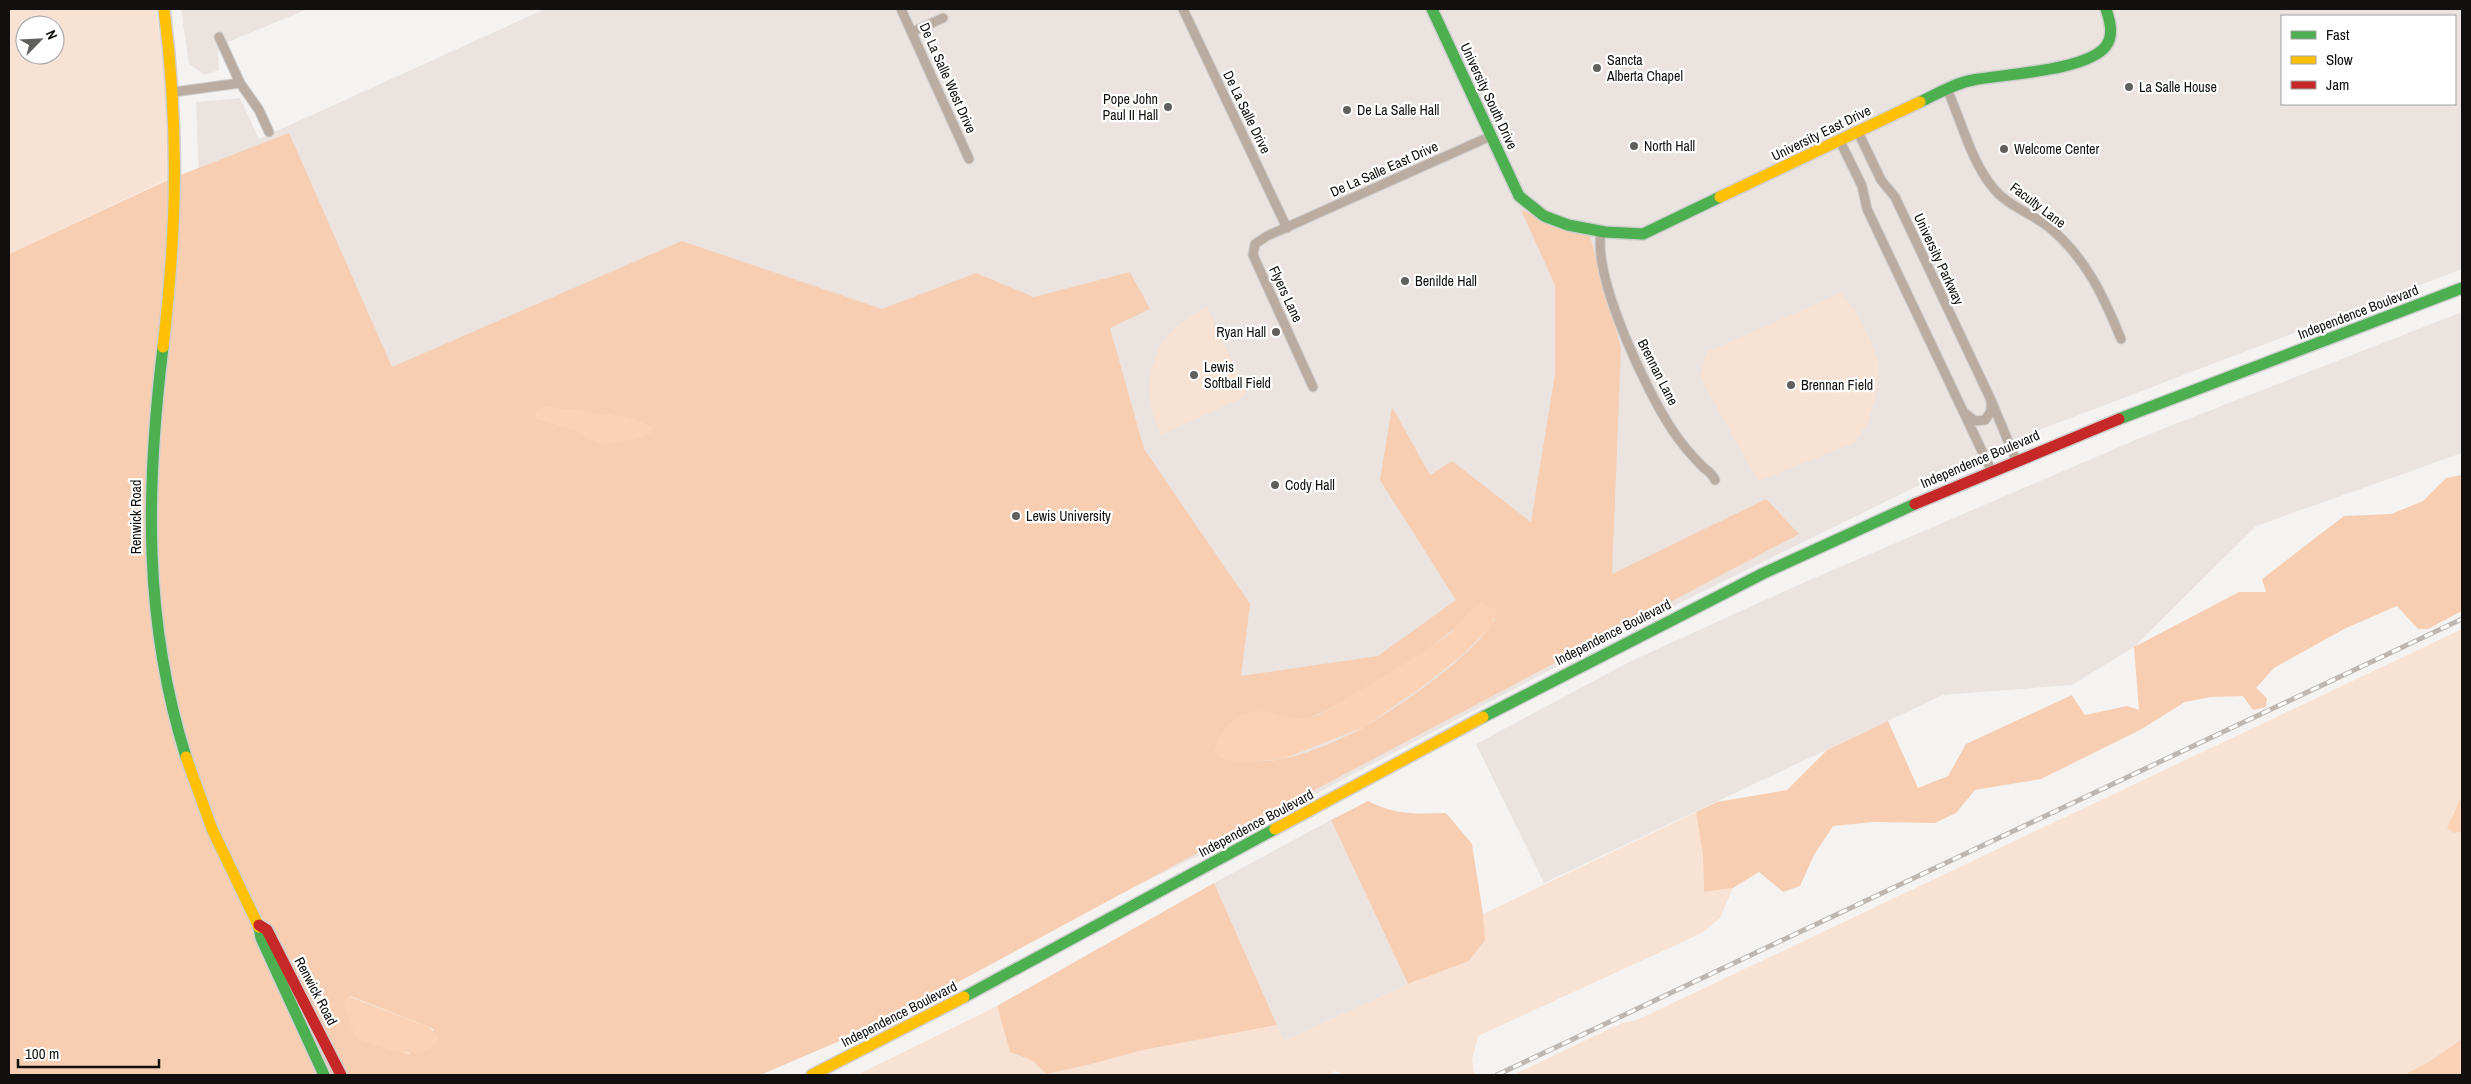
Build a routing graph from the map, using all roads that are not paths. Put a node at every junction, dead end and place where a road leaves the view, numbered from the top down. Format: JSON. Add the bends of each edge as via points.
{"nodes":[{"id":1,"x":164,"y":9,"type":"edge"},
{"id":2,"x":901,"y":9,"type":"edge"},
{"id":3,"x":1183,"y":9,"type":"edge"},
{"id":4,"x":1432,"y":9,"type":"edge"},
{"id":5,"x":2106,"y":9,"type":"edge"},
{"id":6,"x":943,"y":18,"type":"dead end"},
{"id":7,"x":912,"y":32,"type":"junction"},
{"id":8,"x":219,"y":37,"type":"dead end"},
{"id":9,"x":240,"y":84,"type":"junction"},
{"id":10,"x":1947,"y":89,"type":"junction"},
{"id":11,"x":174,"y":92,"type":"junction"},
{"id":12,"x":269,"y":132,"type":"dead end"},
{"id":13,"x":1858,"y":132,"type":"junction"},
{"id":14,"x":1491,"y":136,"type":"junction"},
{"id":15,"x":1840,"y":141,"type":"junction"},
{"id":16,"x":968,"y":159,"type":"dead end"},
{"id":17,"x":1519,"y":196,"type":"joint"},
{"id":18,"x":1287,"y":228,"type":"junction"},
{"id":19,"x":1601,"y":233,"type":"junction"},
{"id":20,"x":2462,"y":288,"type":"edge"},
{"id":21,"x":2121,"y":339,"type":"dead end"},
{"id":22,"x":1314,"y":387,"type":"dead end"},
{"id":23,"x":1991,"y":400,"type":"junction"},
{"id":24,"x":1964,"y":412,"type":"junction"},
{"id":25,"x":2016,"y":460,"type":"junction"},
{"id":26,"x":1991,"y":470,"type":"junction"},
{"id":27,"x":1715,"y":480,"type":"dead end"},
{"id":28,"x":259,"y":925,"type":"junction"},
{"id":29,"x":324,"y":1075,"type":"edge"},
{"id":30,"x":341,"y":1075,"type":"edge"},
{"id":31,"x":812,"y":1075,"type":"edge"}],
"edges":[{"from":1,"to":11,"type":"street","name":"Renwick Road"},
{"from":2,"to":7,"type":"street","name":"De La Salle West Drive"},
{"from":3,"to":18,"type":"street","name":"De La Salle Drive"},
{"from":4,"to":14,"type":"street","name":"University South Drive"},
{"from":5,"to":10,"type":"street","name":"University East Drive","via":[[2111,30],[2104,49],[2096,55],[2076,63],[1969,81]]},
{"from":6,"to":7,"type":"street"},
{"from":7,"to":16,"type":"street","name":"De La Salle West Drive"},
{"from":8,"to":9,"type":"street"},
{"from":9,"to":11,"type":"street"},
{"from":9,"to":12,"type":"street","via":[[259,110]]},
{"from":10,"to":13,"type":"street","name":"University East Drive"},
{"from":10,"to":21,"type":"street","name":"Faculty Lane","via":[[1987,180],[2004,198],[2050,228],[2079,258],[2095,280]]},
{"from":11,"to":28,"type":"street","name":"Renwick Road","via":[[176,162],[172,265],[152,435],[150,516],[155,606],[169,690],[191,772],[221,849]]},
{"from":13,"to":15,"type":"street","name":"University East Drive"},
{"from":13,"to":23,"type":"street","name":"University Parkway","via":[[1881,180],[1895,197]]},
{"from":14,"to":17,"type":"street","name":"University South Drive"},
{"from":14,"to":18,"type":"street","name":"De La Salle East Drive"},
{"from":15,"to":19,"type":"street","name":"University East Drive","via":[[1643,234]]},
{"from":15,"to":24,"type":"street","via":[[1862,186],[1867,209]]},
{"from":17,"to":19,"type":"street","name":"University East Drive","via":[[1542,215]]},
{"from":18,"to":22,"type":"street","name":"Flyers Lane","via":[[1255,244],[1253,256]]},
{"from":19,"to":27,"type":"street","name":"Brennan Lane","via":[[1599,245],[1604,271],[1629,349],[1673,431]]},
{"from":20,"to":25,"type":"street","name":"Independence Boulevard"},
{"from":23,"to":24,"type":"street","via":[[1992,411],[1985,420],[1975,421]]},
{"from":23,"to":25,"type":"street","name":"University Parkway"},
{"from":24,"to":26,"type":"street"},
{"from":25,"to":26,"type":"street","name":"Independence Boulevard"},
{"from":26,"to":31,"type":"street","name":"Independence Boulevard","via":[[1816,548],[1663,623],[953,1004]]},
{"from":28,"to":29,"type":"street","name":"Renwick Road","via":[[261,938]]},
{"from":28,"to":30,"type":"street","name":"Renwick Road","via":[[267,930]]}]}
